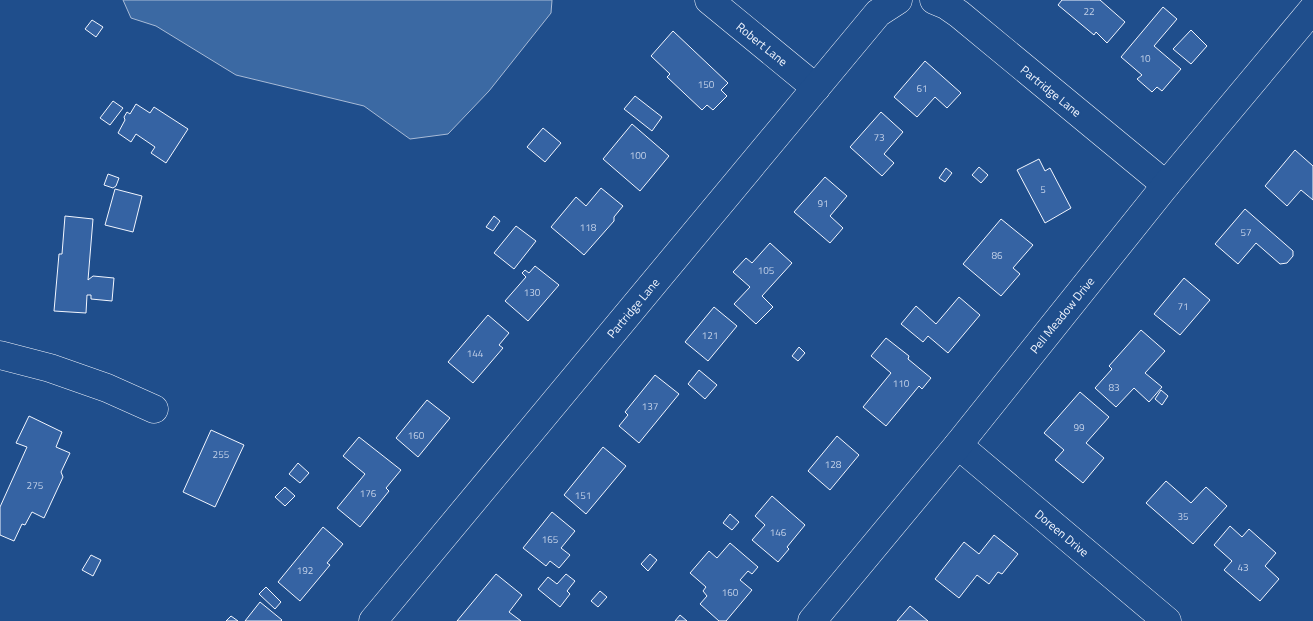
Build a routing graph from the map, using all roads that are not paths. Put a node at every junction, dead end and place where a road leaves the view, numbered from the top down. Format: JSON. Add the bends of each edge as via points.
{"nodes":[{"id":1,"x":709,"y":0,"type":"edge"},
{"id":2,"x":898,"y":0,"type":"edge"},
{"id":3,"x":934,"y":0,"type":"edge"},
{"id":4,"x":1313,"y":9,"type":"edge"},
{"id":5,"x":816,"y":88,"type":"junction"},
{"id":6,"x":1166,"y":185,"type":"junction"},
{"id":7,"x":0,"y":355,"type":"edge"},
{"id":8,"x":154,"y":409,"type":"dead end"},
{"id":9,"x":958,"y":445,"type":"junction"},
{"id":10,"x":374,"y":621,"type":"edge"},
{"id":11,"x":812,"y":621,"type":"edge"},
{"id":12,"x":1167,"y":621,"type":"edge"}],
"edges":[{"from":1,"to":5,"type":"street","name":"Robert Lane"},
{"from":2,"to":5,"type":"street","name":"Partridge Lane","via":[[878,12]]},
{"from":3,"to":6,"type":"street","name":"Partridge Lane","via":[[958,14]]},
{"from":4,"to":6,"type":"street","name":"Pell Meadow Drive"},
{"from":5,"to":10,"type":"street","name":"Partridge Lane"},
{"from":6,"to":9,"type":"street","name":"Pell Meadow Drive"},
{"from":7,"to":8,"type":"street","via":[[99,385]]},
{"from":9,"to":11,"type":"street","name":"Pell Meadow Drive"},
{"from":9,"to":12,"type":"street","name":"Doreen Drive"}]}
